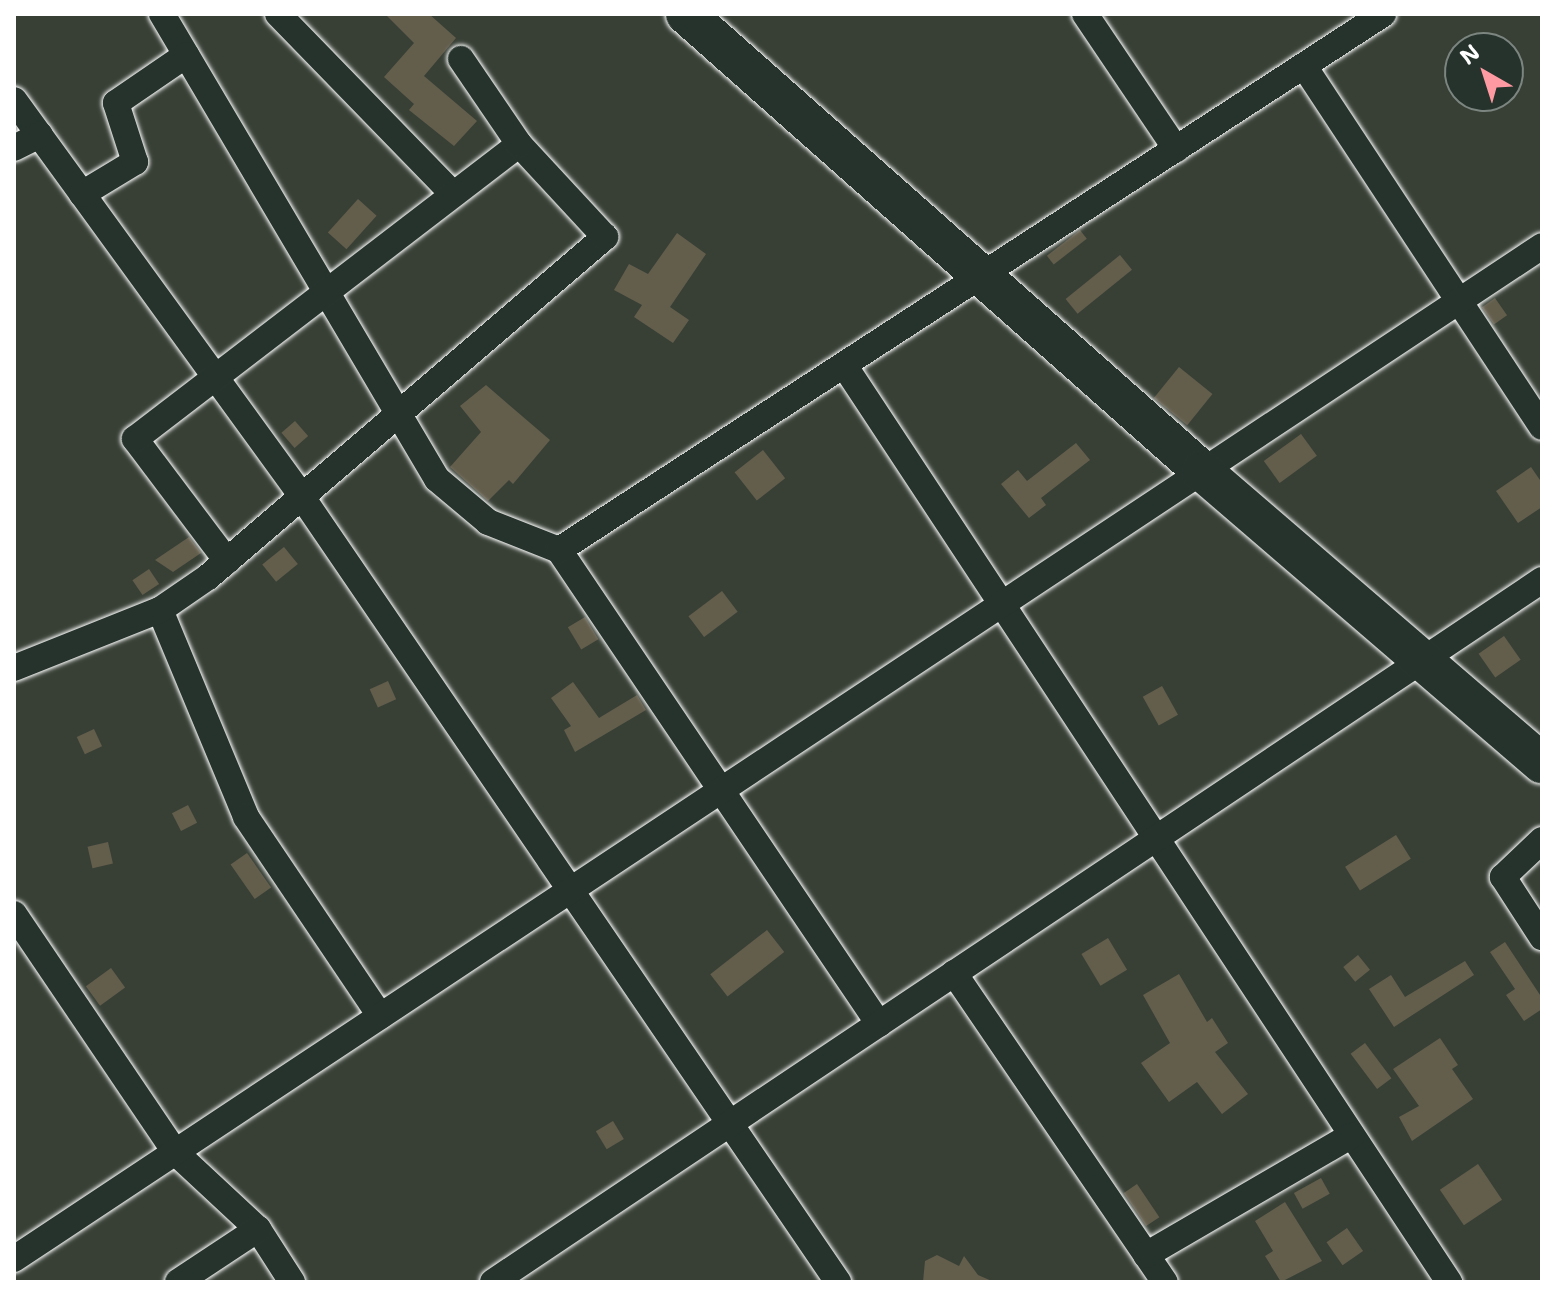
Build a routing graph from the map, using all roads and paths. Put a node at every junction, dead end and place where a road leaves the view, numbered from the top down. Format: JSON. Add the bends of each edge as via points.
{"nodes":[{"id":1,"x":162,"y":14,"type":"edge"},
{"id":2,"x":686,"y":14,"type":"edge"},
{"id":3,"x":1085,"y":14,"type":"edge"},
{"id":4,"x":1383,"y":14,"type":"edge"},
{"id":5,"x":292,"y":19,"type":"edge"},
{"id":6,"x":186,"y":55,"type":"junction"},
{"id":7,"x":461,"y":59,"type":"dead end"},
{"id":8,"x":1304,"y":66,"type":"junction"},
{"id":9,"x":14,"y":100,"type":"edge"},
{"id":10,"x":40,"y":135,"type":"junction"},
{"id":11,"x":519,"y":144,"type":"junction"},
{"id":12,"x":14,"y":148,"type":"edge"},
{"id":13,"x":1176,"y":149,"type":"junction"},
{"id":14,"x":82,"y":194,"type":"junction"},
{"id":15,"x":453,"y":194,"type":"junction"},
{"id":16,"x":1542,"y":246,"type":"edge"},
{"id":17,"x":981,"y":276,"type":"junction"},
{"id":18,"x":325,"y":293,"type":"junction"},
{"id":19,"x":1459,"y":301,"type":"junction"},
{"id":20,"x":844,"y":365,"type":"junction"},
{"id":21,"x":215,"y":377,"type":"junction"},
{"id":22,"x":397,"y":416,"type":"junction"},
{"id":23,"x":1542,"y":427,"type":"edge"},
{"id":24,"x":1202,"y":471,"type":"junction"},
{"id":25,"x":302,"y":497,"type":"junction"},
{"id":26,"x":559,"y":550,"type":"junction"},
{"id":27,"x":227,"y":561,"type":"junction"},
{"id":28,"x":1542,"y":580,"type":"edge"},
{"id":29,"x":1002,"y":604,"type":"junction"},
{"id":30,"x":160,"y":610,"type":"junction"},
{"id":31,"x":1422,"y":660,"type":"junction"},
{"id":32,"x":14,"y":668,"type":"edge"},
{"id":33,"x":1542,"y":763,"type":"edge"},
{"id":34,"x":721,"y":790,"type":"junction"},
{"id":35,"x":1156,"y":838,"type":"junction"},
{"id":36,"x":1542,"y":840,"type":"edge"},
{"id":37,"x":570,"y":890,"type":"junction"},
{"id":38,"x":14,"y":914,"type":"edge"},
{"id":39,"x":1542,"y":937,"type":"edge"},
{"id":40,"x":954,"y":973,"type":"junction"},
{"id":41,"x":380,"y":1016,"type":"junction"},
{"id":42,"x":879,"y":1024,"type":"junction"},
{"id":43,"x":730,"y":1124,"type":"junction"},
{"id":44,"x":1352,"y":1135,"type":"junction"},
{"id":45,"x":175,"y":1152,"type":"junction"},
{"id":46,"x":258,"y":1229,"type":"junction"},
{"id":47,"x":1146,"y":1255,"type":"junction"},
{"id":48,"x":14,"y":1259,"type":"edge"},
{"id":49,"x":178,"y":1282,"type":"edge"},
{"id":50,"x":292,"y":1282,"type":"edge"},
{"id":51,"x":493,"y":1282,"type":"edge"},
{"id":52,"x":838,"y":1282,"type":"edge"},
{"id":53,"x":1165,"y":1282,"type":"edge"},
{"id":54,"x":1449,"y":1282,"type":"edge"}],
"edges":[{"from":1,"to":6,"type":"street"},
{"from":2,"to":17,"type":"main road"},
{"from":3,"to":13,"type":"street"},
{"from":4,"to":8,"type":"street"},
{"from":5,"to":15,"type":"street"},
{"from":6,"to":14,"type":"street","via":[[116,103],[135,162]]},
{"from":6,"to":18,"type":"street"},
{"from":7,"to":11,"type":"street"},
{"from":8,"to":13,"type":"street"},
{"from":8,"to":19,"type":"street"},
{"from":9,"to":10,"type":"street"},
{"from":10,"to":12,"type":"street"},
{"from":10,"to":14,"type":"street"},
{"from":11,"to":15,"type":"street"},
{"from":11,"to":22,"type":"street","via":[[605,237]]},
{"from":13,"to":17,"type":"street"},
{"from":14,"to":21,"type":"street"},
{"from":15,"to":18,"type":"street"},
{"from":16,"to":19,"type":"street"},
{"from":17,"to":20,"type":"street"},
{"from":17,"to":24,"type":"main road"},
{"from":18,"to":21,"type":"street"},
{"from":18,"to":22,"type":"street"},
{"from":19,"to":23,"type":"street"},
{"from":19,"to":24,"type":"street"},
{"from":20,"to":26,"type":"street"},
{"from":20,"to":29,"type":"street"},
{"from":21,"to":25,"type":"street"},
{"from":21,"to":27,"type":"street","via":[[135,439]]},
{"from":22,"to":25,"type":"street"},
{"from":22,"to":26,"type":"street","via":[[437,479],[488,522]]},
{"from":24,"to":29,"type":"street"},
{"from":24,"to":31,"type":"main road"},
{"from":25,"to":27,"type":"street"},
{"from":25,"to":37,"type":"street"},
{"from":26,"to":34,"type":"street"},
{"from":27,"to":30,"type":"street"},
{"from":28,"to":31,"type":"street"},
{"from":29,"to":34,"type":"street"},
{"from":29,"to":35,"type":"street"},
{"from":30,"to":32,"type":"street"},
{"from":30,"to":41,"type":"street","via":[[246,817]]},
{"from":31,"to":33,"type":"main road"},
{"from":31,"to":35,"type":"street"},
{"from":34,"to":37,"type":"street"},
{"from":34,"to":42,"type":"street"},
{"from":35,"to":40,"type":"street"},
{"from":35,"to":44,"type":"street"},
{"from":36,"to":39,"type":"street","via":[[1503,877]]},
{"from":37,"to":41,"type":"street"},
{"from":37,"to":43,"type":"street"},
{"from":38,"to":45,"type":"street"},
{"from":40,"to":42,"type":"street"},
{"from":40,"to":47,"type":"street"},
{"from":41,"to":45,"type":"street"},
{"from":42,"to":43,"type":"street"},
{"from":43,"to":51,"type":"street"},
{"from":43,"to":52,"type":"street"},
{"from":44,"to":47,"type":"street"},
{"from":44,"to":54,"type":"street"},
{"from":45,"to":46,"type":"street"},
{"from":45,"to":48,"type":"street"},
{"from":46,"to":49,"type":"street"},
{"from":46,"to":50,"type":"street"},
{"from":47,"to":53,"type":"street"}]}
